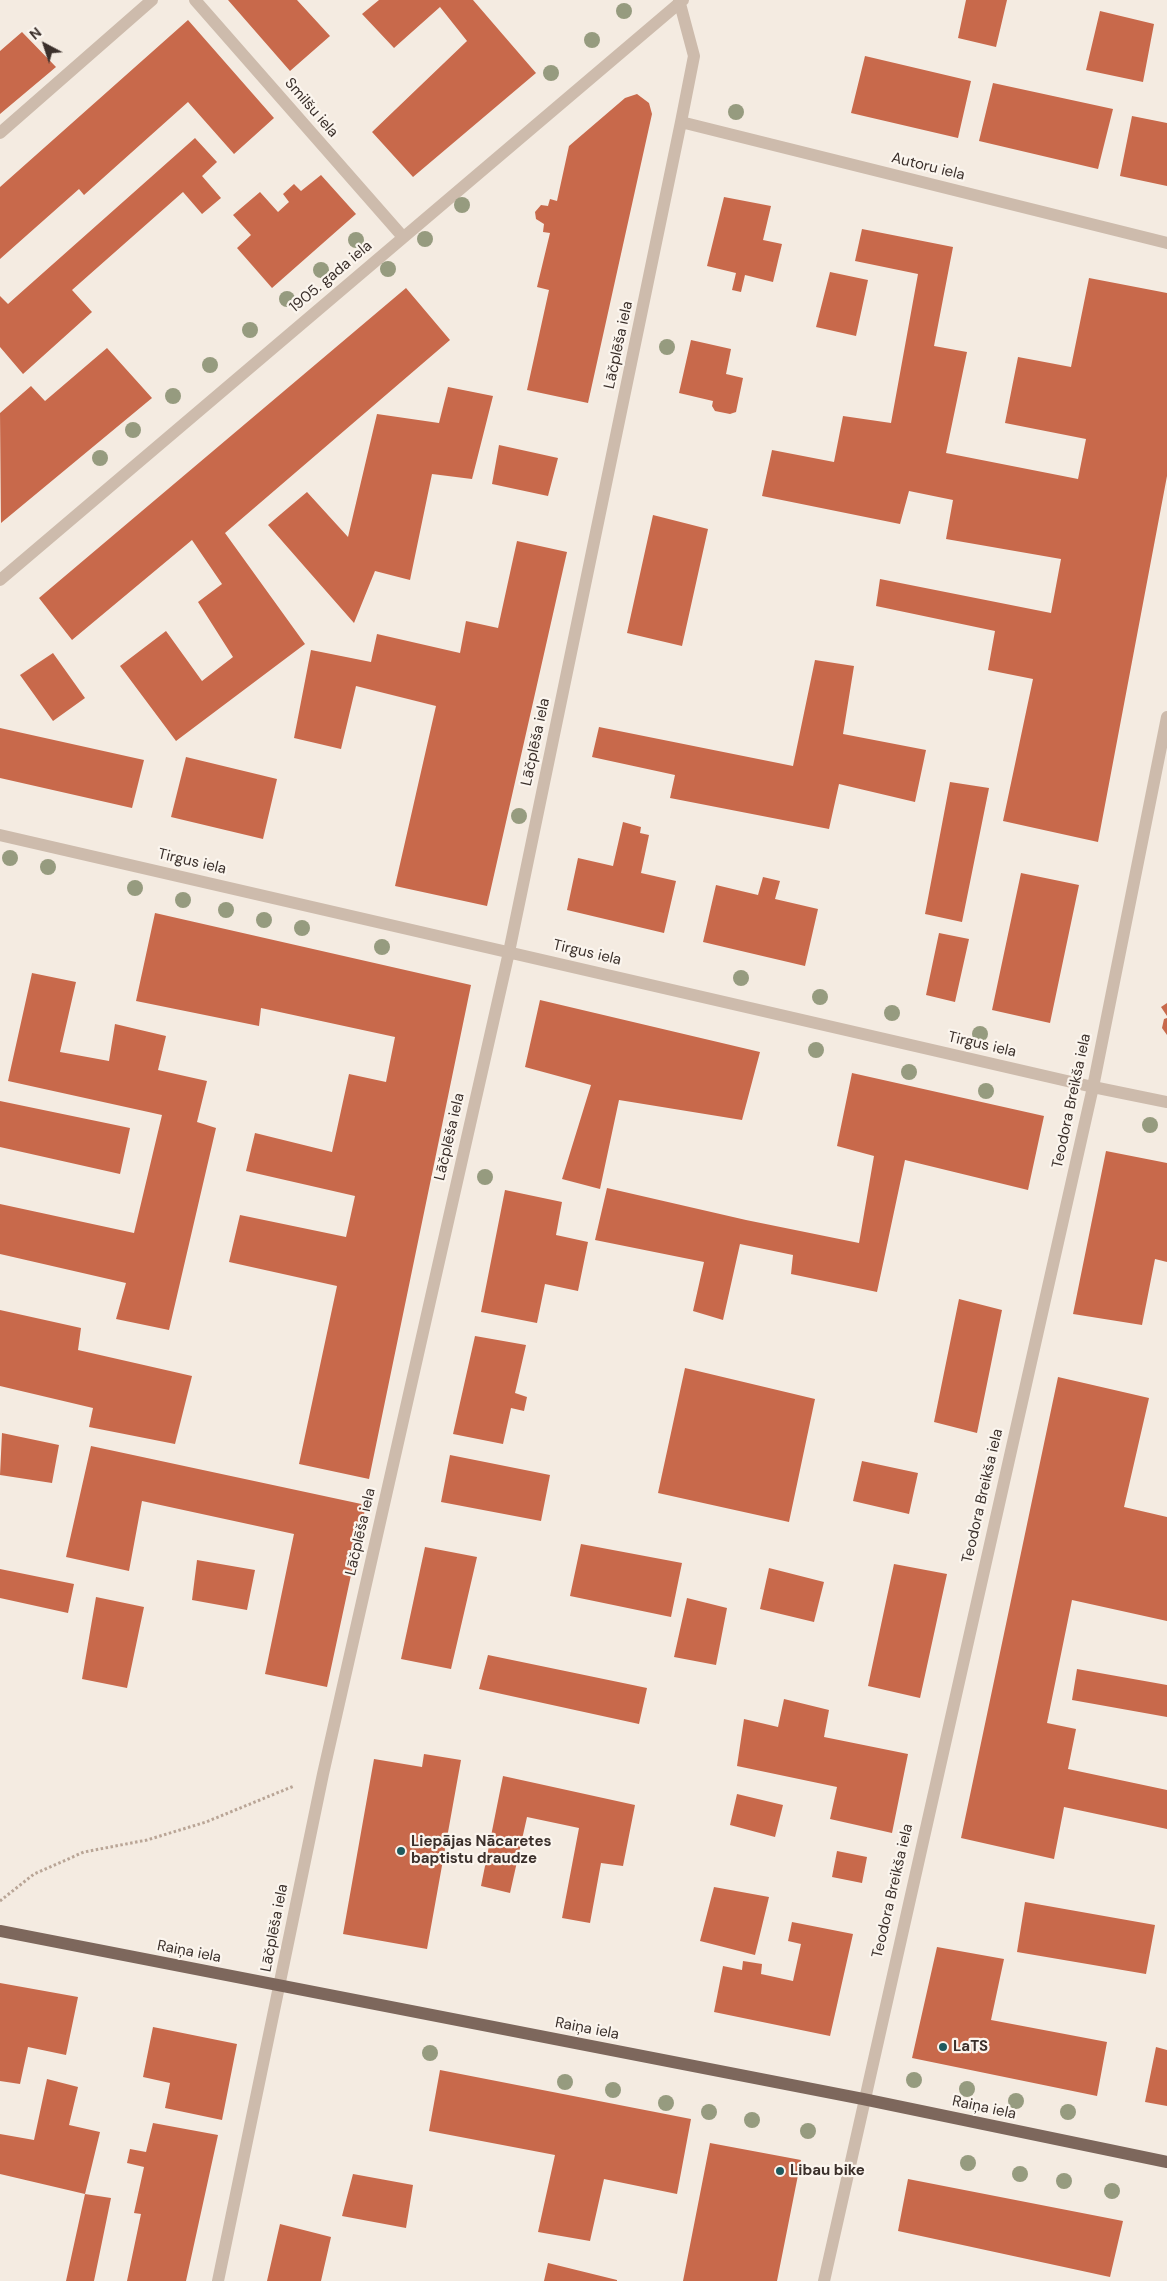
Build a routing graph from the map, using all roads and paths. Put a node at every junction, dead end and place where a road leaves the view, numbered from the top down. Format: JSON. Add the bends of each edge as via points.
{"nodes":[{"id":1,"x":152,"y":0,"type":"edge"},
{"id":2,"x":195,"y":0,"type":"edge"},
{"id":3,"x":681,"y":1,"type":"edge"},
{"id":4,"x":682,"y":122,"type":"junction"},
{"id":5,"x":0,"y":134,"type":"edge"},
{"id":6,"x":403,"y":237,"type":"junction"},
{"id":7,"x":1167,"y":243,"type":"edge"},
{"id":8,"x":0,"y":580,"type":"edge"},
{"id":9,"x":1167,"y":717,"type":"edge"},
{"id":10,"x":0,"y":835,"type":"edge"},
{"id":11,"x":509,"y":952,"type":"junction"},
{"id":12,"x":1092,"y":1087,"type":"junction"},
{"id":13,"x":1167,"y":1102,"type":"edge"},
{"id":14,"x":323,"y":1774,"type":"junction"},
{"id":15,"x":0,"y":1901,"type":"edge"},
{"id":16,"x":0,"y":1931,"type":"edge"},
{"id":17,"x":280,"y":1986,"type":"junction"},
{"id":18,"x":863,"y":2100,"type":"junction"},
{"id":19,"x":1167,"y":2162,"type":"edge"},
{"id":20,"x":218,"y":2281,"type":"edge"},
{"id":21,"x":824,"y":2281,"type":"edge"}],
"edges":[{"from":1,"to":5,"type":"street"},
{"from":2,"to":6,"type":"street","name":"Smilšu iela"},
{"from":3,"to":4,"type":"street","name":"Lāčplēša iela","via":[[694,56]]},
{"from":3,"to":6,"type":"street","name":"1905. gada iela"},
{"from":4,"to":7,"type":"street","name":"Autoru iela"},
{"from":4,"to":11,"type":"street","name":"Lāčplēša iela"},
{"from":6,"to":8,"type":"street","name":"1905. gada iela"},
{"from":9,"to":12,"type":"street","name":"Teodora Breikša iela"},
{"from":10,"to":11,"type":"street","name":"Tirgus iela"},
{"from":11,"to":12,"type":"street","name":"Tirgus iela"},
{"from":11,"to":14,"type":"street","name":"Lāčplēša iela"},
{"from":12,"to":13,"type":"street","name":"Tirgus iela"},
{"from":12,"to":18,"type":"street","name":"Teodora Breikša iela"},
{"from":14,"to":15,"type":"path","via":[[206,1822],[147,1840],[84,1852],[34,1874]]},
{"from":14,"to":17,"type":"street","name":"Lāčplēša iela"},
{"from":16,"to":17,"type":"main road","name":"Raiņa iela"},
{"from":17,"to":18,"type":"main road","name":"Raiņa iela"},
{"from":17,"to":20,"type":"street","name":"Lāčplēša iela"},
{"from":18,"to":19,"type":"main road","name":"Raiņa iela"},
{"from":18,"to":21,"type":"street","name":"Teodora Breikša iela"}]}
